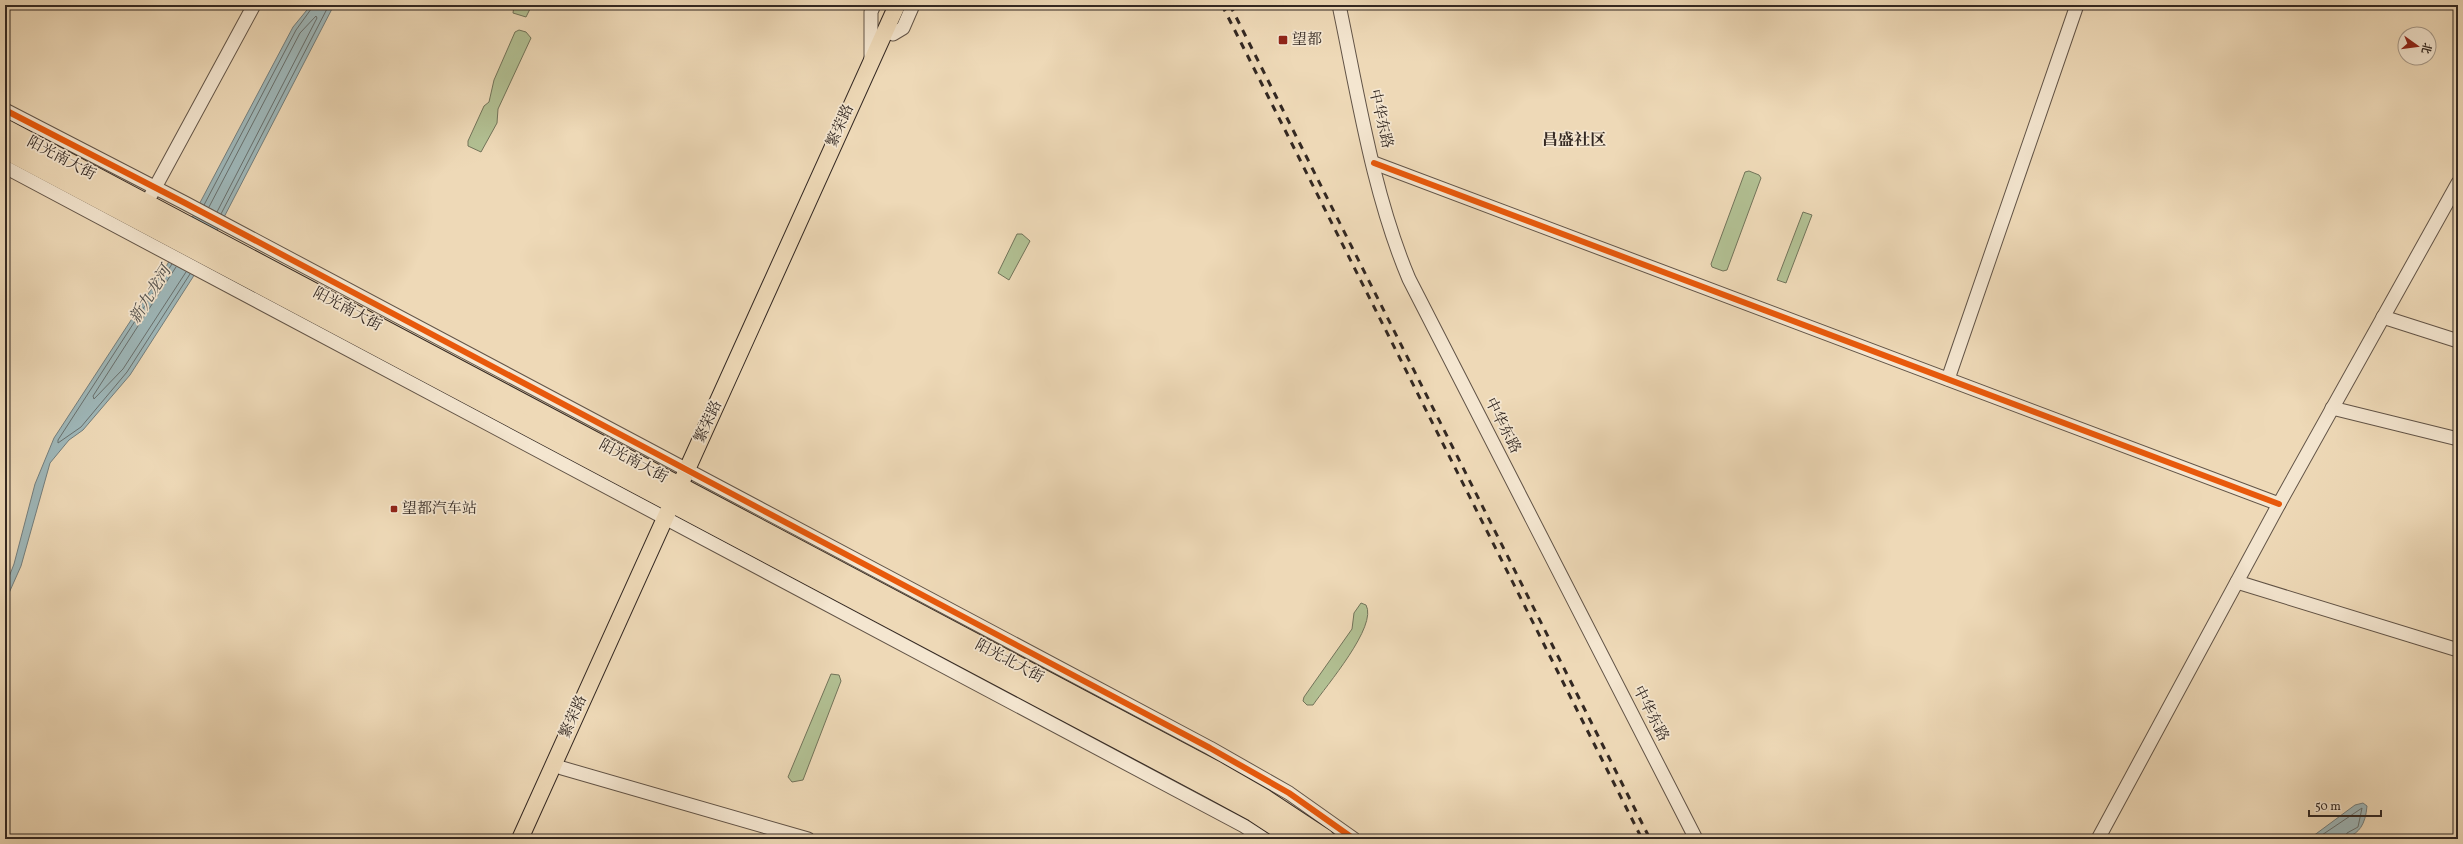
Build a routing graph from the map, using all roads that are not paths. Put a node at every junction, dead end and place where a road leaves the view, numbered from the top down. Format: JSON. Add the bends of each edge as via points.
{"nodes":[{"id":1,"x":254,"y":5,"type":"edge"},
{"id":2,"x":874,"y":5,"type":"edge"},
{"id":3,"x":888,"y":5,"type":"edge"},
{"id":4,"x":897,"y":5,"type":"edge"},
{"id":5,"x":904,"y":5,"type":"edge"},
{"id":6,"x":913,"y":5,"type":"edge"},
{"id":7,"x":1339,"y":5,"type":"edge"},
{"id":8,"x":2077,"y":5,"type":"edge"},
{"id":9,"x":893,"y":34,"type":"junction"},
{"id":10,"x":870,"y":60,"type":"junction"},
{"id":11,"x":5,"y":110,"type":"edge"},
{"id":12,"x":5,"y":129,"type":"edge"},
{"id":13,"x":5,"y":149,"type":"edge"},
{"id":14,"x":1374,"y":163,"type":"junction"},
{"id":15,"x":5,"y":167,"type":"edge"},
{"id":16,"x":2458,"y":183,"type":"edge"},
{"id":17,"x":151,"y":196,"type":"junction"},
{"id":18,"x":168,"y":235,"type":"junction"},
{"id":19,"x":2383,"y":317,"type":"junction"},
{"id":20,"x":2458,"y":341,"type":"edge"},
{"id":21,"x":1948,"y":379,"type":"junction"},
{"id":22,"x":2332,"y":408,"type":"junction"},
{"id":23,"x":2458,"y":439,"type":"edge"},
{"id":24,"x":681,"y":497,"type":"junction"},
{"id":25,"x":2279,"y":504,"type":"junction"},
{"id":26,"x":2237,"y":582,"type":"junction"},
{"id":27,"x":2458,"y":650,"type":"edge"},
{"id":28,"x":562,"y":768,"type":"junction"},
{"id":29,"x":520,"y":839,"type":"edge"},
{"id":30,"x":530,"y":839,"type":"edge"},
{"id":31,"x":808,"y":839,"type":"edge"},
{"id":32,"x":1264,"y":839,"type":"edge"},
{"id":33,"x":1295,"y":839,"type":"edge"},
{"id":34,"x":1325,"y":839,"type":"edge"},
{"id":35,"x":1354,"y":839,"type":"edge"},
{"id":36,"x":1696,"y":839,"type":"edge"},
{"id":37,"x":2098,"y":839,"type":"edge"}],
"edges":[{"from":1,"to":17,"type":"street"},
{"from":2,"to":10,"type":"street","via":[[871,12]]},
{"from":3,"to":10,"type":"street"},
{"from":4,"to":10,"type":"main road","name":"繁荣路"},
{"from":5,"to":9,"type":"main road","name":"繁荣路"},
{"from":6,"to":9,"type":"street","via":[[903,28]]},
{"from":7,"to":14,"type":"street","name":"中华东路"},
{"from":8,"to":21,"type":"street"},
{"from":9,"to":24,"type":"main road","name":"繁荣路"},
{"from":10,"to":24,"type":"main road","name":"繁荣路"},
{"from":11,"to":17,"type":"street"},
{"from":12,"to":17,"type":"highway","name":"阳光南大街"},
{"from":13,"to":18,"type":"highway","name":"阳光南大街"},
{"from":14,"to":21,"type":"street"},
{"from":14,"to":36,"type":"street","name":"中华东路","via":[[1389,225],[1408,279]]},
{"from":15,"to":18,"type":"street"},
{"from":16,"to":19,"type":"street"},
{"from":17,"to":18,"type":"highway","name":"阳光南大街"},
{"from":17,"to":24,"type":"street","via":[[185,203],[230,227]]},
{"from":18,"to":24,"type":"highway","name":"阳光南大街"},
{"from":19,"to":20,"type":"street"},
{"from":19,"to":22,"type":"street"},
{"from":21,"to":25,"type":"street"},
{"from":22,"to":23,"type":"street"},
{"from":22,"to":25,"type":"street"},
{"from":24,"to":28,"type":"main road","name":"繁荣路"},
{"from":24,"to":29,"type":"main road","name":"繁荣路"},
{"from":24,"to":32,"type":"street"},
{"from":24,"to":33,"type":"highway","name":"阳光北大街","via":[[1208,786]]},
{"from":24,"to":34,"type":"highway","name":"阳光北大街","via":[[1216,771]]},
{"from":24,"to":35,"type":"street","via":[[1256,774],[1319,813]]},
{"from":25,"to":26,"type":"street"},
{"from":26,"to":27,"type":"street"},
{"from":26,"to":37,"type":"street"},
{"from":28,"to":30,"type":"main road","name":"繁荣路"},
{"from":28,"to":31,"type":"street"}]}
